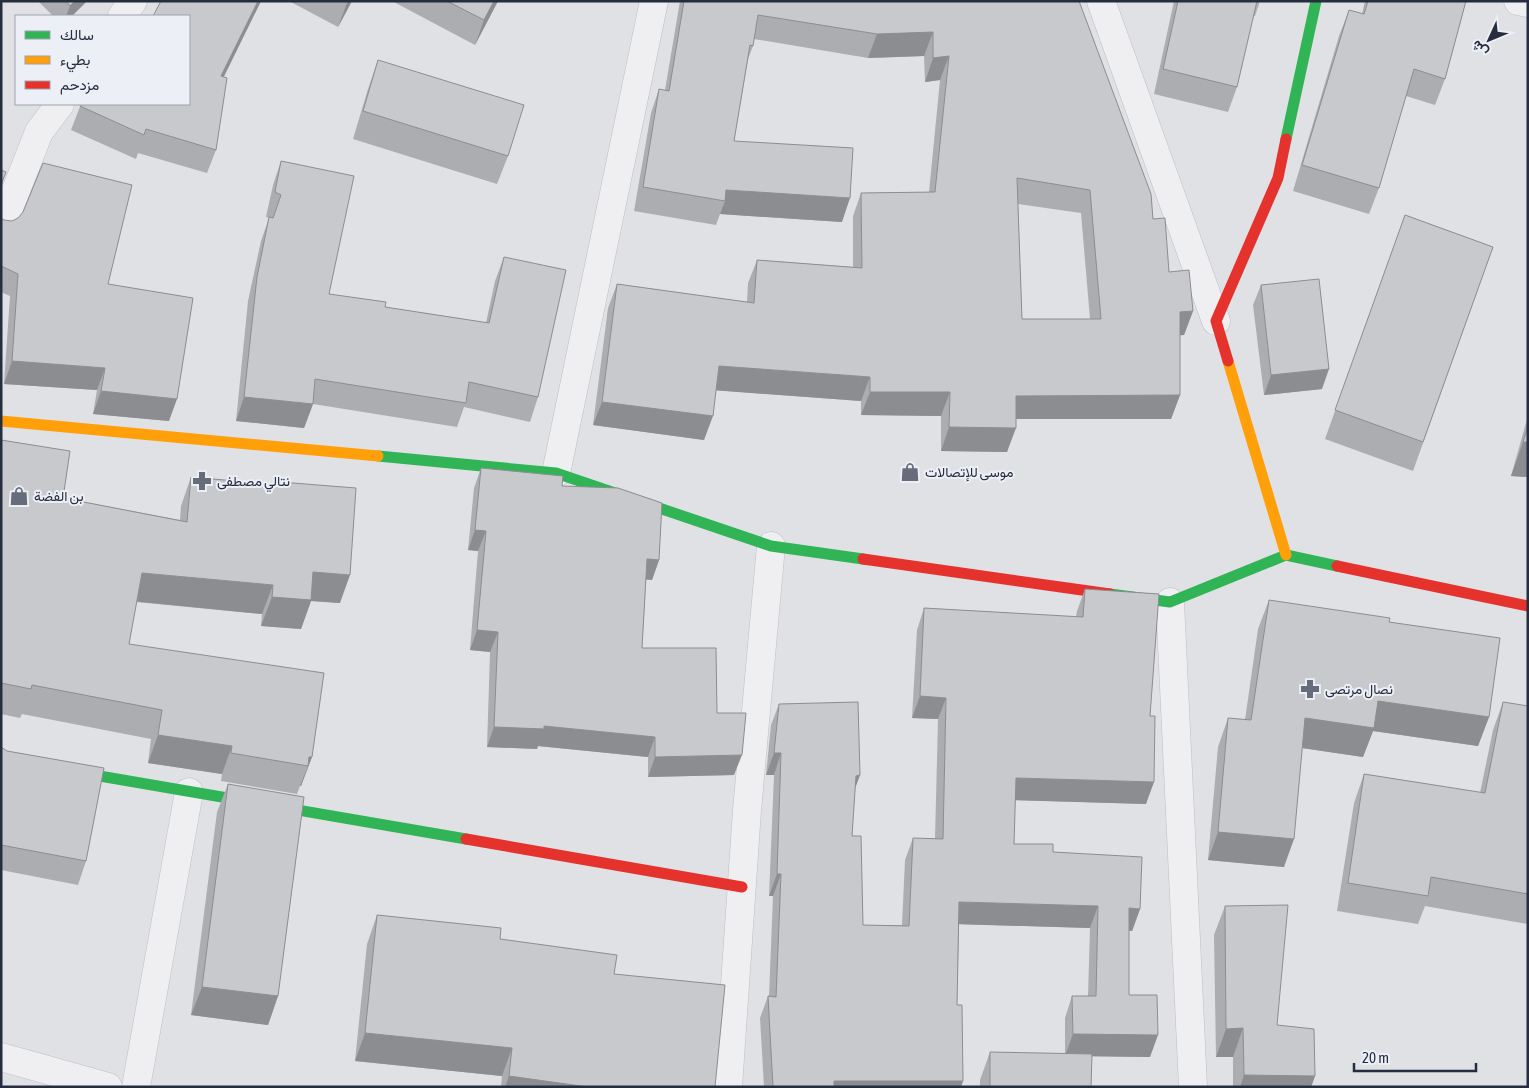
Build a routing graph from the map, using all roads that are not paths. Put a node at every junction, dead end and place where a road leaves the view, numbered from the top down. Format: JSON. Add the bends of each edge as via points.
{"nodes":[{"id":1,"x":133,"y":1,"type":"edge"},
{"id":2,"x":654,"y":1,"type":"edge"},
{"id":3,"x":1101,"y":1,"type":"edge"},
{"id":4,"x":1316,"y":1,"type":"edge"},
{"id":5,"x":1518,"y":1,"type":"edge"},
{"id":6,"x":1528,"y":3,"type":"edge"},
{"id":7,"x":123,"y":15,"type":"edge"},
{"id":8,"x":59,"y":105,"type":"edge"},
{"id":9,"x":1,"y":228,"type":"edge"},
{"id":10,"x":1216,"y":321,"type":"junction"},
{"id":11,"x":1,"y":420,"type":"edge"},
{"id":12,"x":556,"y":473,"type":"junction"},
{"id":13,"x":771,"y":546,"type":"junction"},
{"id":14,"x":1286,"y":556,"type":"junction"},
{"id":15,"x":1170,"y":602,"type":"junction"},
{"id":16,"x":1528,"y":606,"type":"edge"},
{"id":17,"x":1,"y":759,"type":"edge"},
{"id":18,"x":189,"y":792,"type":"junction"},
{"id":19,"x":742,"y":887,"type":"junction"},
{"id":20,"x":1,"y":1057,"type":"edge"},
{"id":21,"x":108,"y":1087,"type":"edge"},
{"id":22,"x":136,"y":1087,"type":"edge"},
{"id":23,"x":728,"y":1087,"type":"edge"},
{"id":24,"x":1193,"y":1087,"type":"edge"}],
"edges":[{"from":1,"to":7,"type":"street"},
{"from":2,"to":12,"type":"street"},
{"from":3,"to":10,"type":"street"},
{"from":4,"to":10,"type":"street","via":[[1278,178]]},
{"from":5,"to":6,"type":"street"},
{"from":8,"to":9,"type":"street","via":[[40,132]]},
{"from":10,"to":14,"type":"street"},
{"from":11,"to":12,"type":"street"},
{"from":12,"to":13,"type":"street"},
{"from":13,"to":15,"type":"street"},
{"from":13,"to":19,"type":"street"},
{"from":14,"to":15,"type":"street"},
{"from":14,"to":16,"type":"street"},
{"from":15,"to":24,"type":"street"},
{"from":17,"to":18,"type":"street"},
{"from":18,"to":19,"type":"street"},
{"from":18,"to":22,"type":"street"},
{"from":19,"to":23,"type":"street"},
{"from":20,"to":21,"type":"street"}]}
